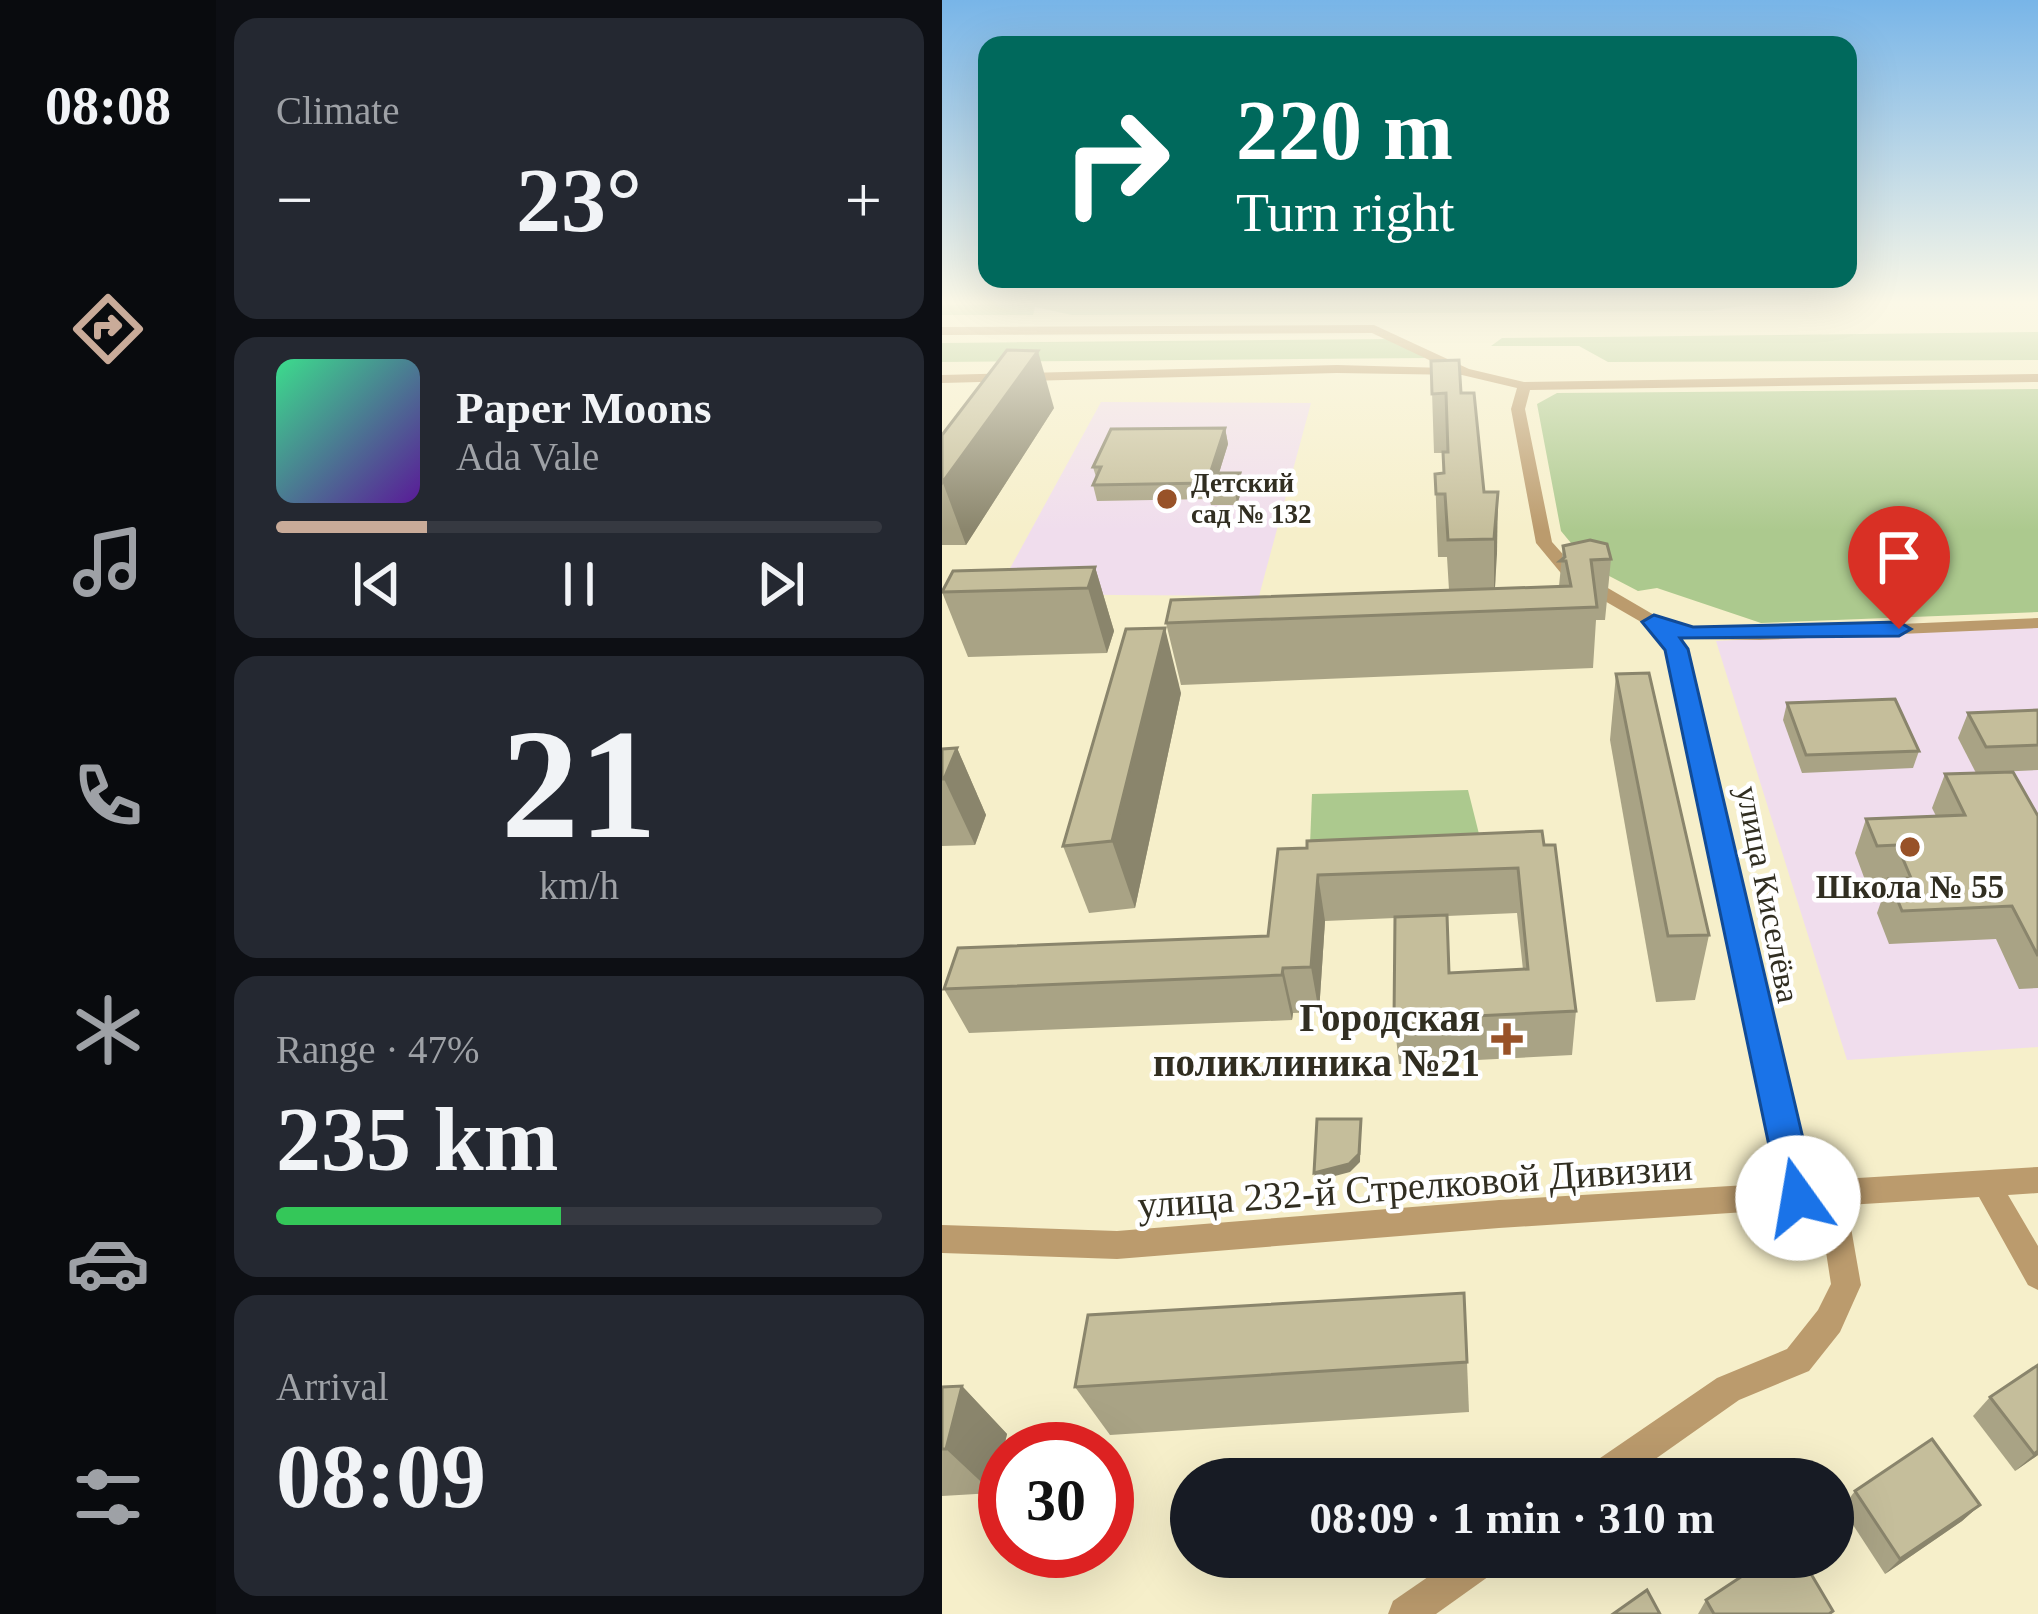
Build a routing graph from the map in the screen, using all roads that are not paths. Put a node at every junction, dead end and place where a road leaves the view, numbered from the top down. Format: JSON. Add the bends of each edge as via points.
{"nodes":[{"id":1,"x":1500,"y":380,"type":"edge"},
{"id":2,"x":1889,"y":380,"type":"edge"},
{"id":3,"x":1524,"y":386,"type":"junction"},
{"id":4,"x":1654,"y":622,"type":"junction"},
{"id":5,"x":2038,"y":623,"type":"edge"},
{"id":6,"x":2038,"y":1180,"type":"edge"},
{"id":7,"x":1987,"y":1184,"type":"junction"},
{"id":8,"x":1831,"y":1196,"type":"junction"},
{"id":9,"x":1798,"y":1198,"type":"junction"},
{"id":10,"x":942,"y":1239,"type":"edge"},
{"id":11,"x":2038,"y":1275,"type":"edge"},
{"id":12,"x":1629,"y":1458,"type":"edge"},
{"id":13,"x":1457,"y":1578,"type":"edge"},
{"id":14,"x":1406,"y":1614,"type":"edge"}],
"edges":[{"from":1,"to":3,"type":"street"},
{"from":2,"to":3,"type":"street"},
{"from":3,"to":4,"type":"street","via":[[1518,410],[1544,543],[1583,583]]},
{"from":4,"to":5,"type":"street","via":[[1692,634],[1760,635]]},
{"from":4,"to":9,"type":"street","name":"улица Киселёва","via":[[1677,649]]},
{"from":6,"to":7,"type":"street","name":"улица 232-й Стрелковой Дивизии"},
{"from":7,"to":8,"type":"street","name":"улица 232-й Стрелковой Дивизии"},
{"from":7,"to":11,"type":"street"},
{"from":8,"to":9,"type":"street","name":"улица 232-й Стрелковой Дивизии"},
{"from":8,"to":12,"type":"street","via":[[1846,1285],[1829,1321],[1798,1360],[1728,1389]]},
{"from":9,"to":10,"type":"street","name":"улица 232-й Стрелковой Дивизии","via":[[1117,1245]]},
{"from":13,"to":14,"type":"street"}]}
